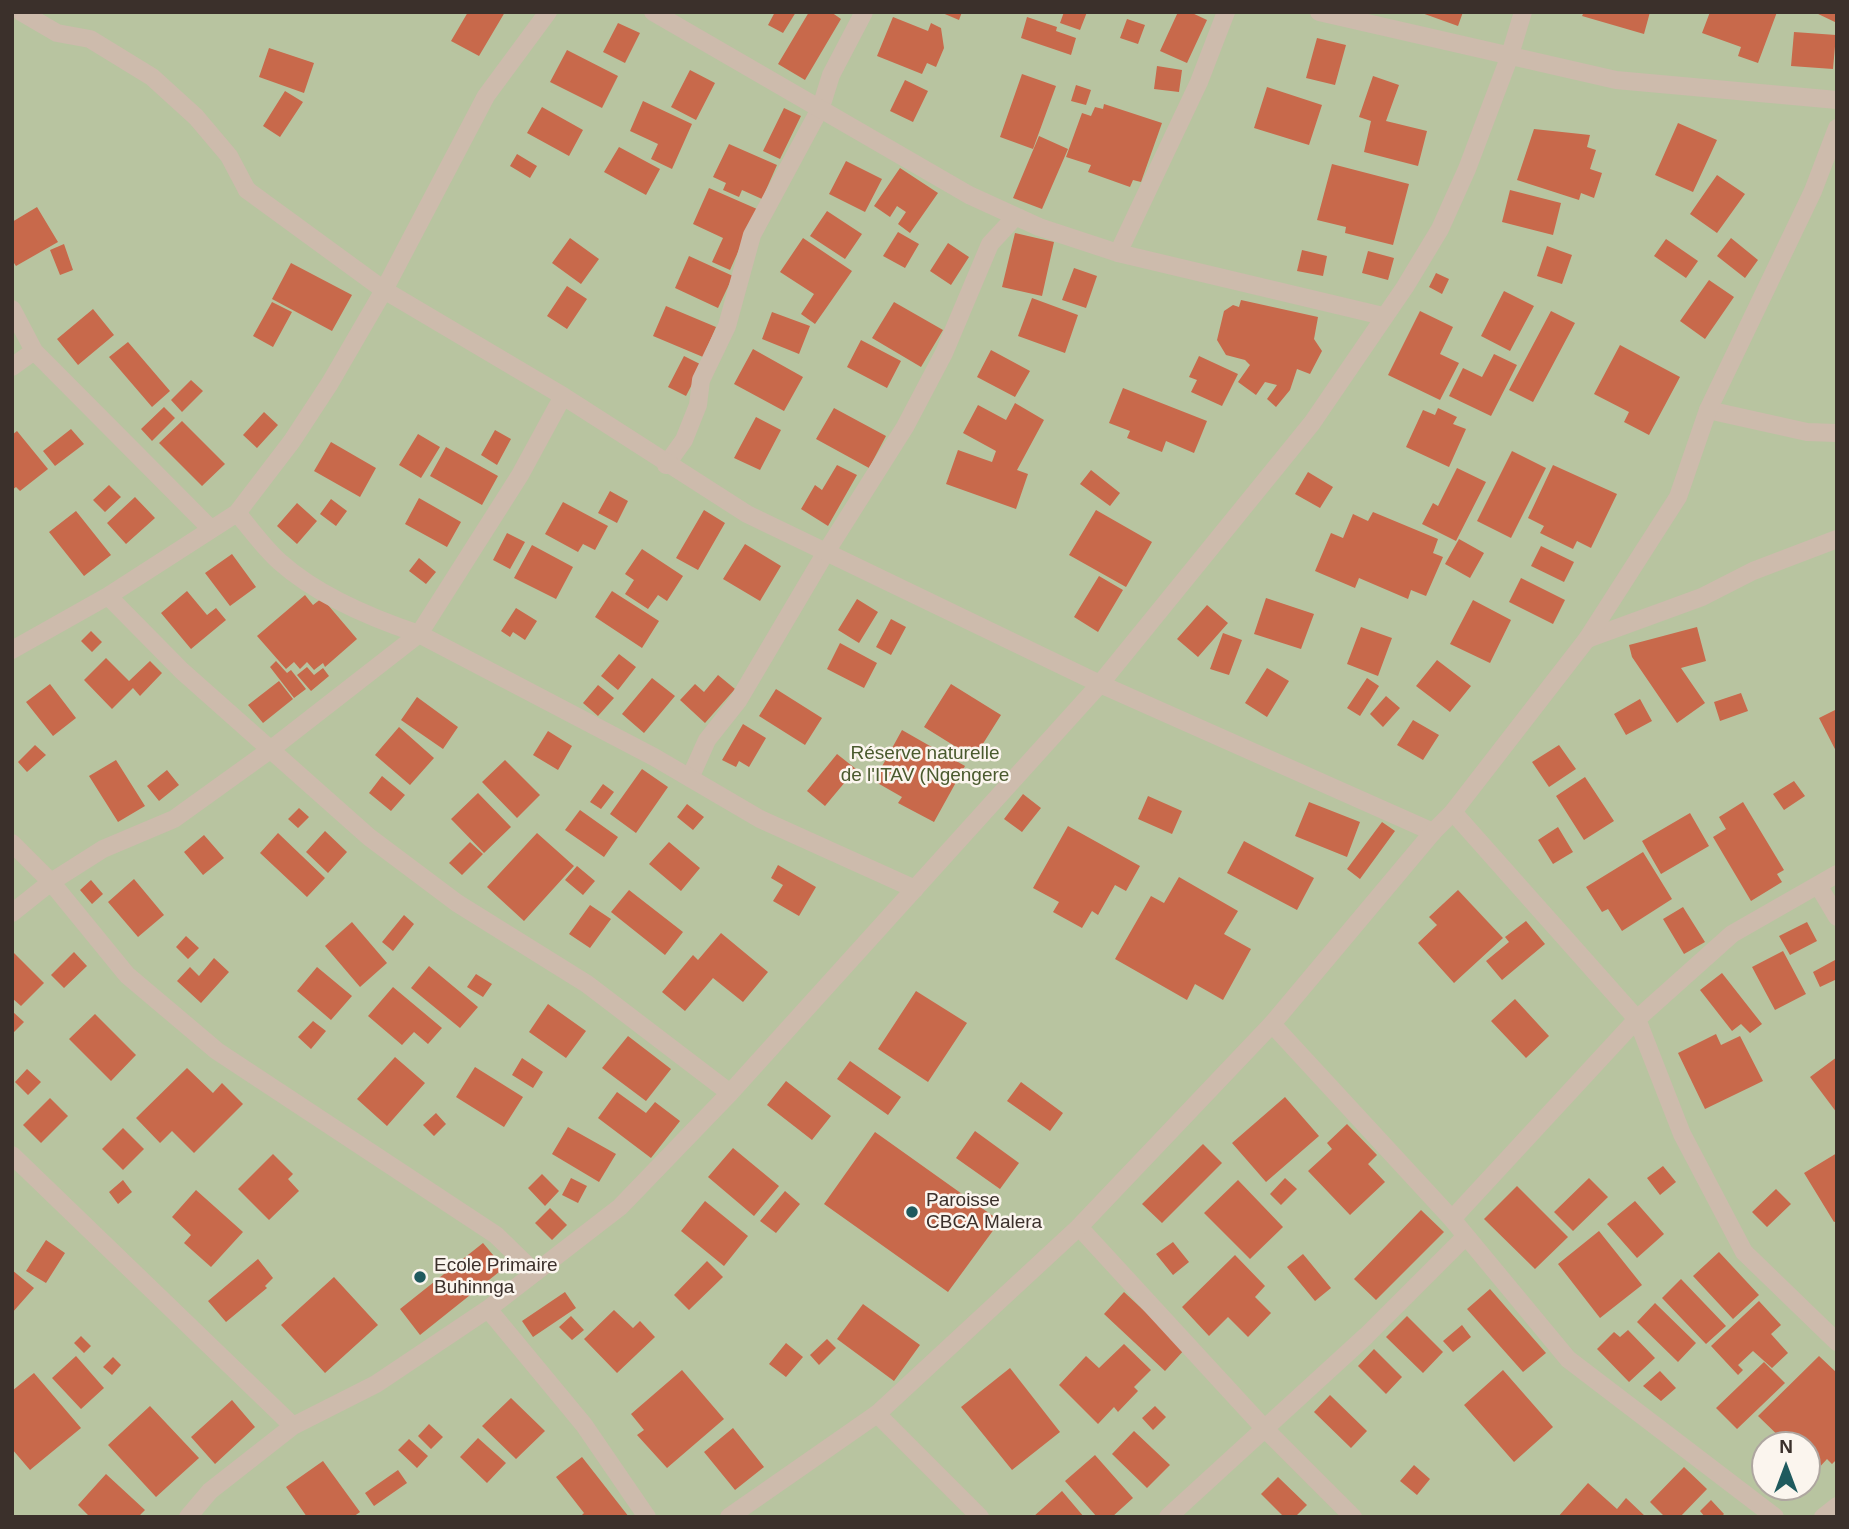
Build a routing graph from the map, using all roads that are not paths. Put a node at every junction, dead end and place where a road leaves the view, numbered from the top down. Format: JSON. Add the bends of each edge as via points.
{"nodes":[{"id":1,"x":20,"y":12,"type":"edge"},
{"id":2,"x":548,"y":12,"type":"edge"},
{"id":3,"x":653,"y":12,"type":"edge"},
{"id":4,"x":864,"y":12,"type":"edge"},
{"id":5,"x":1226,"y":12,"type":"edge"},
{"id":6,"x":1319,"y":12,"type":"edge"},
{"id":7,"x":1523,"y":12,"type":"edge"},
{"id":8,"x":1509,"y":58,"type":"junction"},
{"id":9,"x":1837,"y":100,"type":"edge"},
{"id":10,"x":821,"y":107,"type":"junction"},
{"id":11,"x":1837,"y":128,"type":"edge"},
{"id":12,"x":1015,"y":217,"type":"junction"},
{"id":13,"x":1118,"y":253,"type":"junction"},
{"id":14,"x":384,"y":290,"type":"junction"},
{"id":15,"x":12,"y":309,"type":"edge"},
{"id":16,"x":1383,"y":316,"type":"junction"},
{"id":17,"x":33,"y":351,"type":"junction"},
{"id":18,"x":12,"y":367,"type":"edge"},
{"id":19,"x":563,"y":396,"type":"junction"},
{"id":20,"x":1708,"y":410,"type":"junction"},
{"id":21,"x":1837,"y":433,"type":"edge"},
{"id":22,"x":666,"y":465,"type":"junction"},
{"id":23,"x":237,"y":513,"type":"junction"},
{"id":24,"x":211,"y":528,"type":"junction"},
{"id":25,"x":1837,"y":539,"type":"edge"},
{"id":26,"x":826,"y":552,"type":"junction"},
{"id":27,"x":108,"y":596,"type":"junction"},
{"id":28,"x":419,"y":634,"type":"junction"},
{"id":29,"x":1587,"y":639,"type":"junction"},
{"id":30,"x":12,"y":650,"type":"edge"},
{"id":31,"x":1100,"y":684,"type":"junction"},
{"id":32,"x":270,"y":750,"type":"junction"},
{"id":33,"x":690,"y":778,"type":"junction"},
{"id":34,"x":1453,"y":812,"type":"junction"},
{"id":35,"x":1433,"y":832,"type":"junction"},
{"id":36,"x":12,"y":843,"type":"edge"},
{"id":37,"x":1837,"y":874,"type":"edge"},
{"id":38,"x":51,"y":882,"type":"junction"},
{"id":39,"x":1818,"y":885,"type":"junction"},
{"id":40,"x":915,"y":889,"type":"junction"},
{"id":41,"x":12,"y":913,"type":"edge"},
{"id":42,"x":1837,"y":917,"type":"edge"},
{"id":43,"x":1637,"y":1019,"type":"junction"},
{"id":44,"x":1272,"y":1024,"type":"junction"},
{"id":45,"x":730,"y":1093,"type":"junction"},
{"id":46,"x":12,"y":1155,"type":"edge"},
{"id":47,"x":1452,"y":1219,"type":"junction"},
{"id":48,"x":1079,"y":1227,"type":"junction"},
{"id":49,"x":1466,"y":1236,"type":"junction"},
{"id":50,"x":535,"y":1273,"type":"junction"},
{"id":51,"x":488,"y":1309,"type":"junction"},
{"id":52,"x":1837,"y":1342,"type":"edge"},
{"id":53,"x":877,"y":1414,"type":"junction"},
{"id":54,"x":293,"y":1426,"type":"junction"},
{"id":55,"x":1264,"y":1428,"type":"junction"},
{"id":56,"x":1837,"y":1506,"type":"edge"},
{"id":57,"x":188,"y":1517,"type":"edge"},
{"id":58,"x":647,"y":1517,"type":"edge"},
{"id":59,"x":729,"y":1517,"type":"edge"},
{"id":60,"x":980,"y":1517,"type":"edge"},
{"id":61,"x":1168,"y":1517,"type":"edge"},
{"id":62,"x":1353,"y":1517,"type":"edge"},
{"id":63,"x":1774,"y":1517,"type":"edge"},
{"id":64,"x":1823,"y":1517,"type":"edge"}],
"edges":[{"from":1,"to":14,"type":"street","via":[[57,33],[90,40],[152,77],[204,126],[229,156],[247,190]]},
{"from":2,"to":14,"type":"street","via":[[486,96]]},
{"from":3,"to":10,"type":"street"},
{"from":4,"to":10,"type":"street","via":[[831,75]]},
{"from":5,"to":13,"type":"street","via":[[1199,82]]},
{"from":6,"to":8,"type":"street"},
{"from":7,"to":8,"type":"street"},
{"from":8,"to":9,"type":"street","via":[[1616,80]]},
{"from":8,"to":16,"type":"street","via":[[1440,229]]},
{"from":10,"to":12,"type":"street","via":[[969,195]]},
{"from":10,"to":22,"type":"street","via":[[752,235],[727,326],[701,380],[698,405],[684,440]]},
{"from":11,"to":20,"type":"street","via":[[1813,191]]},
{"from":12,"to":13,"type":"street"},
{"from":12,"to":26,"type":"street","via":[[990,244],[912,415]]},
{"from":13,"to":16,"type":"street"},
{"from":14,"to":19,"type":"street"},
{"from":14,"to":23,"type":"street","via":[[330,383]]},
{"from":15,"to":17,"type":"street"},
{"from":16,"to":31,"type":"street","via":[[1312,423]]},
{"from":17,"to":18,"type":"street"},
{"from":17,"to":24,"type":"street"},
{"from":19,"to":22,"type":"street"},
{"from":19,"to":28,"type":"street","via":[[520,475]]},
{"from":20,"to":21,"type":"street","via":[[1807,432]]},
{"from":20,"to":29,"type":"street","via":[[1678,497]]},
{"from":22,"to":26,"type":"street","via":[[747,514]]},
{"from":23,"to":24,"type":"street"},
{"from":23,"to":28,"type":"street","via":[[279,561],[312,585]]},
{"from":24,"to":27,"type":"street"},
{"from":25,"to":29,"type":"street","via":[[1753,571],[1702,597]]},
{"from":26,"to":31,"type":"street"},
{"from":26,"to":33,"type":"street","via":[[738,701],[707,740]]},
{"from":27,"to":30,"type":"street"},
{"from":27,"to":32,"type":"street"},
{"from":28,"to":32,"type":"street"},
{"from":28,"to":33,"type":"street"},
{"from":29,"to":34,"type":"street"},
{"from":31,"to":35,"type":"street"},
{"from":31,"to":40,"type":"street"},
{"from":32,"to":38,"type":"street","via":[[174,819],[103,849]]},
{"from":32,"to":45,"type":"street","via":[[369,837],[457,903],[587,984]]},
{"from":33,"to":40,"type":"street","via":[[760,819]]},
{"from":34,"to":35,"type":"street"},
{"from":34,"to":43,"type":"street"},
{"from":35,"to":44,"type":"street"},
{"from":36,"to":38,"type":"street"},
{"from":37,"to":39,"type":"street"},
{"from":38,"to":41,"type":"street"},
{"from":38,"to":50,"type":"street","via":[[127,975],[217,1051],[496,1235]]},
{"from":39,"to":42,"type":"street"},
{"from":39,"to":43,"type":"street","via":[[1732,934]]},
{"from":40,"to":45,"type":"street"},
{"from":43,"to":47,"type":"street"},
{"from":43,"to":52,"type":"street","via":[[1682,1134],[1744,1252]]},
{"from":44,"to":47,"type":"street"},
{"from":44,"to":48,"type":"street"},
{"from":45,"to":50,"type":"street","via":[[620,1207]]},
{"from":46,"to":54,"type":"street"},
{"from":47,"to":49,"type":"street"},
{"from":48,"to":53,"type":"street"},
{"from":48,"to":55,"type":"street"},
{"from":49,"to":55,"type":"street","via":[[1366,1336]]},
{"from":49,"to":63,"type":"street","via":[[1569,1359]]},
{"from":50,"to":51,"type":"street"},
{"from":51,"to":54,"type":"street","via":[[376,1384]]},
{"from":51,"to":58,"type":"street","via":[[584,1425]]},
{"from":53,"to":59,"type":"street"},
{"from":53,"to":60,"type":"street"},
{"from":54,"to":57,"type":"street","via":[[210,1491]]},
{"from":55,"to":61,"type":"street"},
{"from":55,"to":62,"type":"street"},
{"from":56,"to":64,"type":"street"}]}
